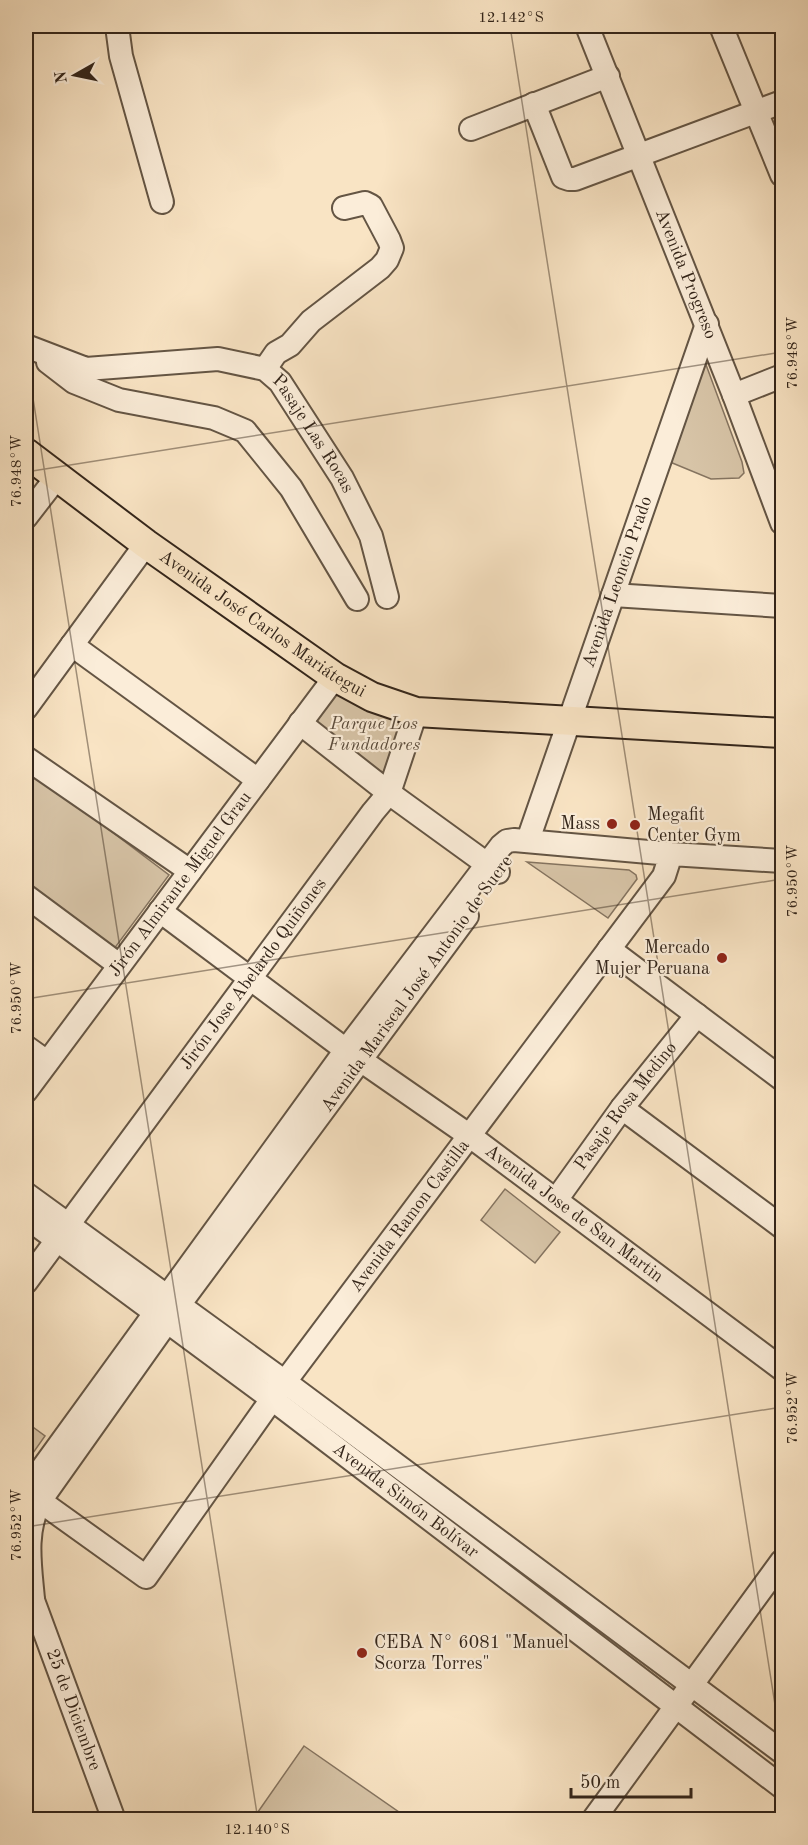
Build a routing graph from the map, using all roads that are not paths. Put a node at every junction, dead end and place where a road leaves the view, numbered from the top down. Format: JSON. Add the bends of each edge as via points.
{"nodes":[{"id":1,"x":117,"y":26,"type":"edge"},
{"id":2,"x":587,"y":26,"type":"edge"},
{"id":3,"x":722,"y":26,"type":"edge"},
{"id":4,"x":608,"y":76,"type":"junction"},
{"id":5,"x":783,"y":102,"type":"edge"},
{"id":6,"x":534,"y":104,"type":"junction"},
{"id":7,"x":758,"y":112,"type":"junction"},
{"id":8,"x":471,"y":129,"type":"dead end"},
{"id":9,"x":640,"y":155,"type":"junction"},
{"id":10,"x":783,"y":175,"type":"edge"},
{"id":11,"x":162,"y":202,"type":"dead end"},
{"id":12,"x":344,"y":208,"type":"dead end"},
{"id":13,"x":707,"y":324,"type":"junction"},
{"id":14,"x":26,"y":346,"type":"edge"},
{"id":15,"x":265,"y":369,"type":"junction"},
{"id":16,"x":783,"y":376,"type":"edge"},
{"id":17,"x":734,"y":395,"type":"junction"},
{"id":18,"x":26,"y":453,"type":"edge"},
{"id":19,"x":57,"y":477,"type":"junction"},
{"id":20,"x":26,"y":517,"type":"edge"},
{"id":21,"x":783,"y":523,"type":"edge"},
{"id":22,"x":146,"y":544,"type":"junction"},
{"id":23,"x":613,"y":595,"type":"junction"},
{"id":24,"x":387,"y":597,"type":"dead end"},
{"id":25,"x":357,"y":599,"type":"dead end"},
{"id":26,"x":783,"y":606,"type":"edge"},
{"id":27,"x":72,"y":645,"type":"junction"},
{"id":28,"x":335,"y":677,"type":"junction"},
{"id":29,"x":26,"y":708,"type":"edge"},
{"id":30,"x":416,"y":712,"type":"junction"},
{"id":31,"x":570,"y":720,"type":"junction"},
{"id":32,"x":300,"y":723,"type":"junction"},
{"id":33,"x":783,"y":733,"type":"edge"},
{"id":34,"x":26,"y":758,"type":"edge"},
{"id":35,"x":258,"y":780,"type":"junction"},
{"id":36,"x":389,"y":793,"type":"junction"},
{"id":37,"x":528,"y":840,"type":"junction"},
{"id":38,"x":670,"y":854,"type":"junction"},
{"id":39,"x":783,"y":861,"type":"edge"},
{"id":40,"x":493,"y":868,"type":"junction"},
{"id":41,"x":190,"y":871,"type":"junction"},
{"id":42,"x":26,"y":896,"type":"edge"},
{"id":43,"x":160,"y":911,"type":"junction"},
{"id":44,"x":609,"y":949,"type":"junction"},
{"id":45,"x":119,"y":965,"type":"junction"},
{"id":46,"x":251,"y":979,"type":"junction"},
{"id":47,"x":696,"y":1015,"type":"junction"},
{"id":48,"x":26,"y":1047,"type":"edge"},
{"id":49,"x":353,"y":1056,"type":"junction"},
{"id":50,"x":47,"y":1062,"type":"junction"},
{"id":51,"x":783,"y":1079,"type":"edge"},
{"id":52,"x":26,"y":1091,"type":"edge"},
{"id":53,"x":622,"y":1108,"type":"junction"},
{"id":54,"x":471,"y":1136,"type":"junction"},
{"id":55,"x":26,"y":1194,"type":"edge"},
{"id":56,"x":556,"y":1200,"type":"junction"},
{"id":57,"x":26,"y":1217,"type":"edge"},
{"id":58,"x":783,"y":1227,"type":"edge"},
{"id":59,"x":56,"y":1241,"type":"junction"},
{"id":60,"x":26,"y":1282,"type":"edge"},
{"id":61,"x":167,"y":1309,"type":"junction"},
{"id":62,"x":783,"y":1369,"type":"edge"},
{"id":63,"x":279,"y":1390,"type":"junction"},
{"id":64,"x":33,"y":1496,"type":"edge"},
{"id":65,"x":783,"y":1561,"type":"edge"},
{"id":66,"x":536,"y":1568,"type":"junction"},
{"id":67,"x":29,"y":1589,"type":"edge"},
{"id":68,"x":522,"y":1589,"type":"junction"},
{"id":69,"x":692,"y":1684,"type":"junction"},
{"id":70,"x":676,"y":1707,"type":"junction"},
{"id":71,"x":783,"y":1754,"type":"edge"},
{"id":72,"x":775,"y":1781,"type":"edge"},
{"id":73,"x":114,"y":1820,"type":"edge"},
{"id":74,"x":593,"y":1820,"type":"edge"}],
"edges":[{"from":1,"to":11,"type":"street","via":[[121,56]]},
{"from":2,"to":4,"type":"street","name":"Avenida Progreso"},
{"from":3,"to":7,"type":"street"},
{"from":4,"to":6,"type":"street"},
{"from":4,"to":9,"type":"street","name":"Avenida Progreso"},
{"from":5,"to":7,"type":"street"},
{"from":6,"to":8,"type":"street"},
{"from":6,"to":9,"type":"street","via":[[563,177],[575,179]]},
{"from":7,"to":9,"type":"street"},
{"from":7,"to":10,"type":"street"},
{"from":9,"to":13,"type":"street","name":"Avenida Progreso"},
{"from":12,"to":15,"type":"street","via":[[365,203],[371,206],[389,240],[391,253],[380,268],[276,353]]},
{"from":13,"to":17,"type":"street","name":"Avenida Progreso"},
{"from":13,"to":23,"type":"street","name":"Avenida Leoncio Prado"},
{"from":14,"to":15,"type":"street","name":"Pasaje Las Rocas","via":[[86,369],[219,359]]},
{"from":14,"to":25,"type":"street","via":[[74,381],[120,400],[214,418],[245,431],[291,488]]},
{"from":15,"to":24,"type":"street","name":"Pasaje Las Rocas","via":[[280,382],[342,478],[371,536]]},
{"from":16,"to":17,"type":"street"},
{"from":17,"to":21,"type":"street","name":"Avenida Progreso"},
{"from":18,"to":19,"type":"main road","name":"Avenida José Carlos Mariátegui"},
{"from":19,"to":20,"type":"street"},
{"from":19,"to":22,"type":"main road","name":"Avenida José Carlos Mariátegui"},
{"from":22,"to":27,"type":"street"},
{"from":22,"to":28,"type":"main road","name":"Avenida José Carlos Mariátegui"},
{"from":23,"to":26,"type":"street"},
{"from":23,"to":31,"type":"street","name":"Avenida Leoncio Prado"},
{"from":27,"to":29,"type":"street"},
{"from":27,"to":35,"type":"street"},
{"from":28,"to":30,"type":"main road","name":"Avenida José Carlos Mariátegui","via":[[372,697]]},
{"from":28,"to":32,"type":"street","name":"Jirón Almirante Miguel Grau"},
{"from":30,"to":31,"type":"main road","name":"Avenida José Carlos Mariátegui"},
{"from":30,"to":36,"type":"street","name":"Jirón Jose Abelardo Quiñones"},
{"from":31,"to":33,"type":"main road","name":"Avenida José Carlos Mariátegui"},
{"from":31,"to":37,"type":"street","name":"Avenida Leoncio Prado"},
{"from":32,"to":35,"type":"street","name":"Jirón Almirante Miguel Grau"},
{"from":32,"to":36,"type":"street"},
{"from":34,"to":41,"type":"street"},
{"from":35,"to":41,"type":"street","name":"Jirón Almirante Miguel Grau"},
{"from":36,"to":40,"type":"street"},
{"from":36,"to":46,"type":"street","name":"Jirón Jose Abelardo Quiñones"},
{"from":37,"to":38,"type":"street"},
{"from":37,"to":40,"type":"street","name":"Avenida Mariscal José Antonio de Sucre"},
{"from":38,"to":39,"type":"street"},
{"from":38,"to":44,"type":"street","name":"Avenida Ramon Castilla","via":[[664,876]]},
{"from":40,"to":49,"type":"street","name":"Avenida Mariscal José Antonio de Sucre"},
{"from":41,"to":43,"type":"street","name":"Jirón Almirante Miguel Grau"},
{"from":42,"to":45,"type":"street"},
{"from":43,"to":45,"type":"street","name":"Jirón Almirante Miguel Grau"},
{"from":43,"to":46,"type":"street","name":"Avenida Jose de San Martin"},
{"from":44,"to":47,"type":"street"},
{"from":44,"to":54,"type":"street","name":"Avenida Ramon Castilla"},
{"from":45,"to":50,"type":"street","name":"Jirón Almirante Miguel Grau"},
{"from":46,"to":49,"type":"street","name":"Avenida Jose de San Martin"},
{"from":46,"to":59,"type":"street","name":"Jirón Jose Abelardo Quiñones"},
{"from":47,"to":51,"type":"street"},
{"from":47,"to":53,"type":"street","name":"Pasaje Rosa Medino"},
{"from":48,"to":50,"type":"street"},
{"from":49,"to":54,"type":"street","name":"Avenida Jose de San Martin"},
{"from":49,"to":61,"type":"street","name":"Avenida Mariscal José Antonio de Sucre"},
{"from":50,"to":52,"type":"street","name":"Jirón Almirante Miguel Grau"},
{"from":53,"to":56,"type":"street","name":"Pasaje Rosa Medino"},
{"from":53,"to":58,"type":"street"},
{"from":54,"to":56,"type":"street","name":"Avenida Jose de San Martin"},
{"from":54,"to":63,"type":"street","name":"Avenida Ramon Castilla"},
{"from":55,"to":59,"type":"street","name":"Avenida Simón Bolívar"},
{"from":56,"to":62,"type":"street","name":"Avenida Jose de San Martin"},
{"from":57,"to":59,"type":"street","name":"Avenida Simón Bolívar"},
{"from":59,"to":60,"type":"street","name":"Jirón Jose Abelardo Quiñones"},
{"from":59,"to":61,"type":"street","name":"Avenida Simón Bolívar"},
{"from":61,"to":63,"type":"street","name":"Avenida Simón Bolívar"},
{"from":61,"to":64,"type":"street","name":"Avenida Mariscal José Antonio de Sucre"},
{"from":63,"to":64,"type":"street","name":"Avenida Ramon Castilla","via":[[146,1577]]},
{"from":63,"to":66,"type":"street","name":"Avenida Simón Bolívar"},
{"from":63,"to":68,"type":"street","name":"Avenida Simón Bolívar"},
{"from":64,"to":67,"type":"street","name":"Avenida Mariscal José Antonio de Sucre"},
{"from":65,"to":69,"type":"street"},
{"from":66,"to":68,"type":"street"},
{"from":66,"to":69,"type":"street","name":"Avenida Simón Bolívar"},
{"from":67,"to":73,"type":"street","name":"25 de Diciembre"},
{"from":68,"to":70,"type":"street","name":"Avenida Simón Bolívar"},
{"from":69,"to":70,"type":"street"},
{"from":69,"to":71,"type":"street","name":"Avenida Simón Bolívar"},
{"from":70,"to":72,"type":"street","name":"Avenida Simón Bolívar"},
{"from":70,"to":74,"type":"street"},
{"from":71,"to":72,"type":"street"}]}
